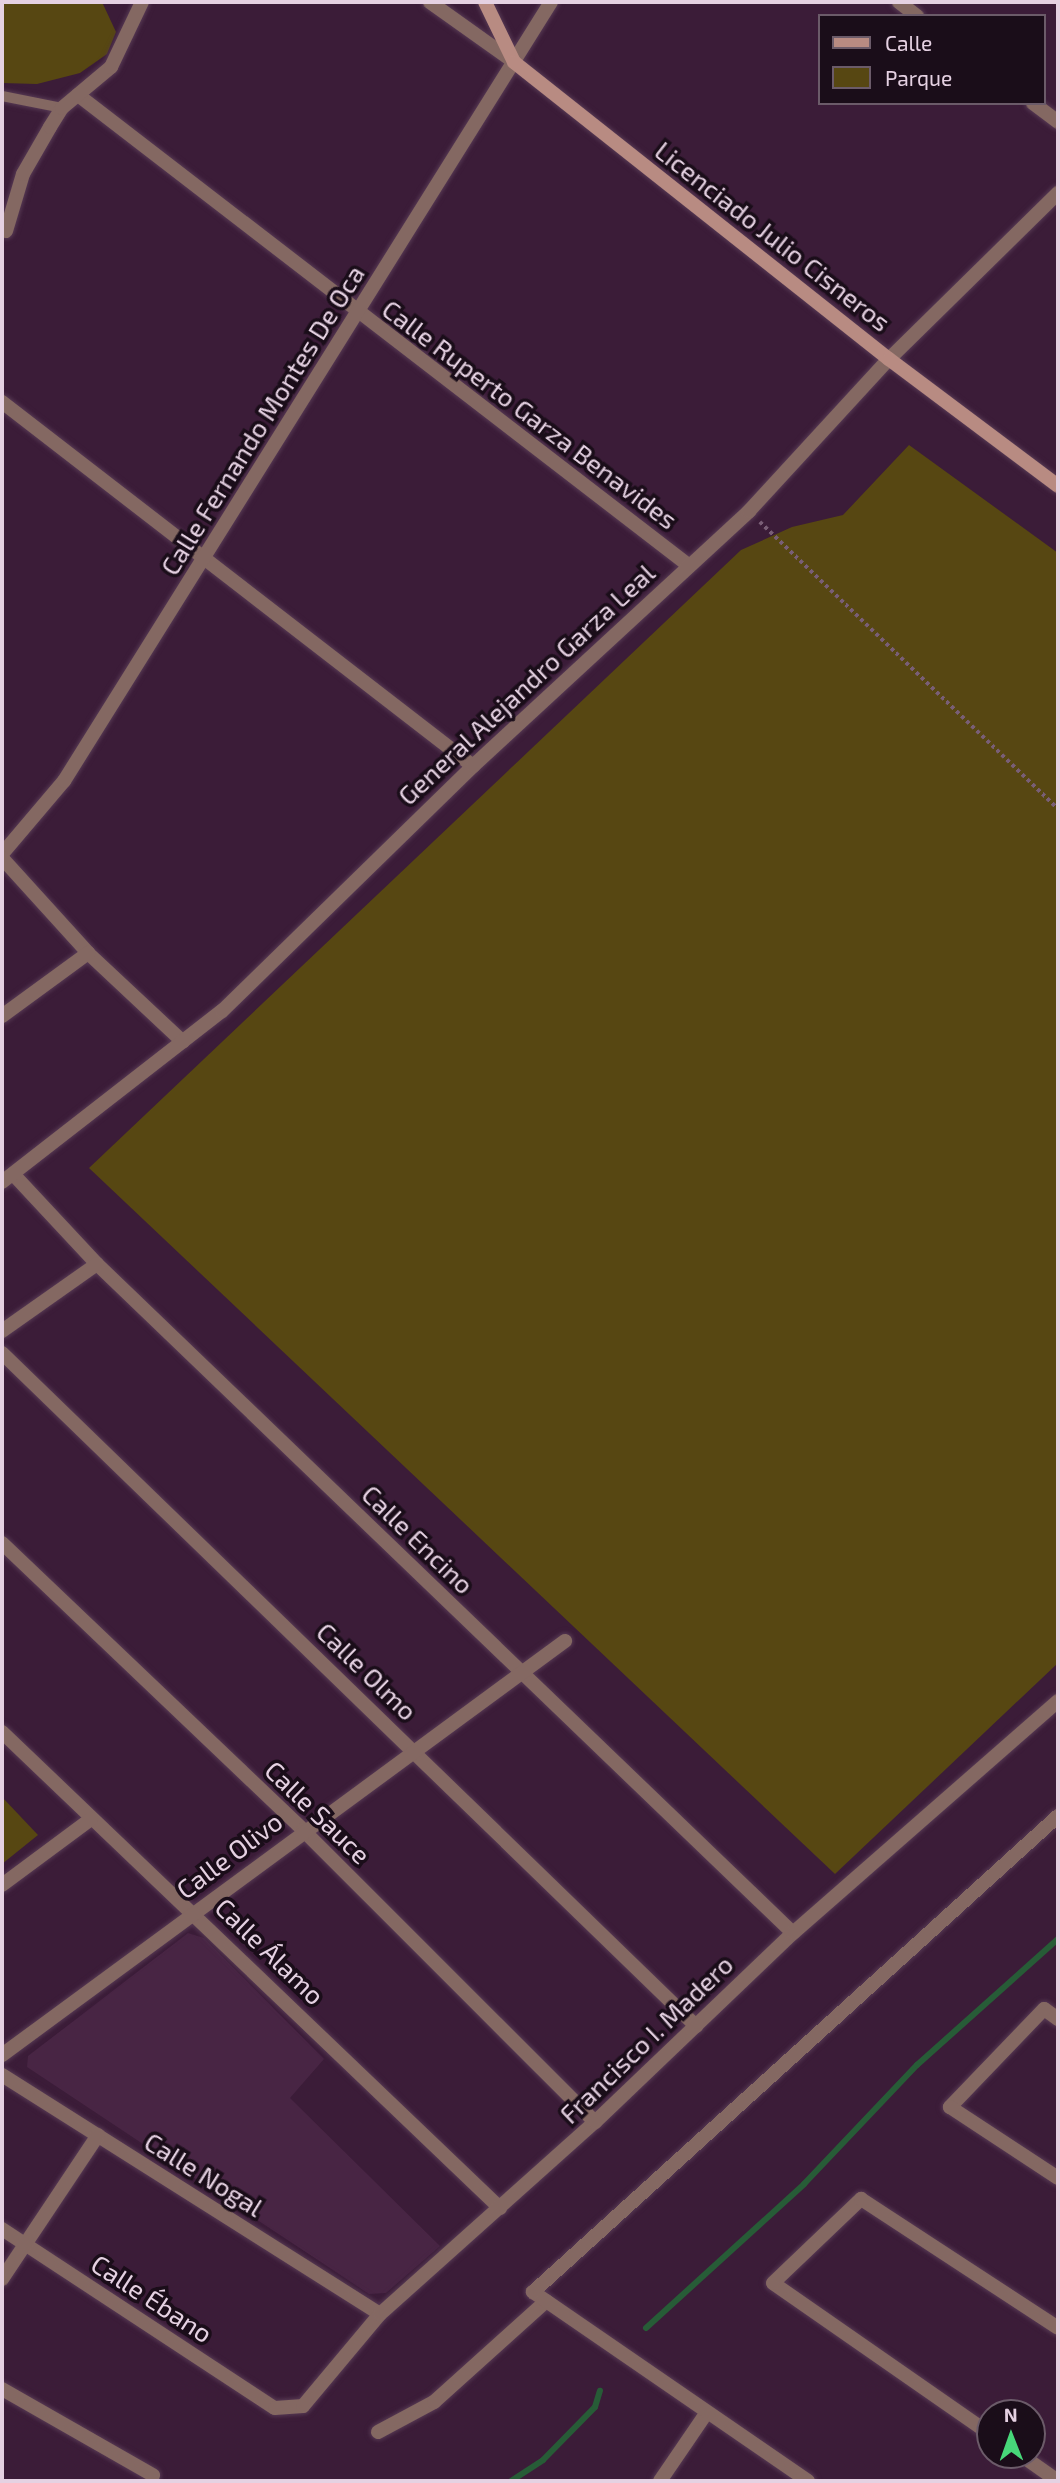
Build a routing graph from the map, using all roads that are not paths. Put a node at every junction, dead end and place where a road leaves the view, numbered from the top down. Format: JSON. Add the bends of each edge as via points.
{"nodes":[{"id":1,"x":142,"y":2,"type":"edge"},
{"id":2,"x":430,"y":2,"type":"edge"},
{"id":3,"x":485,"y":2,"type":"edge"},
{"id":4,"x":551,"y":2,"type":"edge"},
{"id":5,"x":899,"y":2,"type":"edge"},
{"id":6,"x":914,"y":14,"type":"edge"},
{"id":7,"x":514,"y":62,"type":"junction"},
{"id":8,"x":78,"y":95,"type":"junction"},
{"id":9,"x":2,"y":96,"type":"edge"},
{"id":10,"x":1036,"y":105,"type":"edge"},
{"id":11,"x":62,"y":108,"type":"junction"},
{"id":12,"x":1058,"y":122,"type":"edge"},
{"id":13,"x":1058,"y":193,"type":"edge"},
{"id":14,"x":6,"y":230,"type":"dead end"},
{"id":15,"x":358,"y":315,"type":"junction"},
{"id":16,"x":889,"y":359,"type":"junction"},
{"id":17,"x":2,"y":402,"type":"edge"},
{"id":18,"x":1058,"y":486,"type":"edge"},
{"id":19,"x":204,"y":558,"type":"junction"},
{"id":20,"x":688,"y":565,"type":"junction"},
{"id":21,"x":474,"y":766,"type":"junction"},
{"id":22,"x":2,"y":856,"type":"edge"},
{"id":23,"x":88,"y":953,"type":"junction"},
{"id":24,"x":2,"y":1016,"type":"edge"},
{"id":25,"x":183,"y":1042,"type":"junction"},
{"id":26,"x":8,"y":1179,"type":"edge"},
{"id":27,"x":97,"y":1264,"type":"junction"},
{"id":28,"x":2,"y":1331,"type":"edge"},
{"id":29,"x":2,"y":1353,"type":"edge"},
{"id":30,"x":2,"y":1543,"type":"edge"},
{"id":31,"x":565,"y":1641,"type":"dead end"},
{"id":32,"x":522,"y":1674,"type":"junction"},
{"id":33,"x":1058,"y":1701,"type":"edge"},
{"id":34,"x":2,"y":1732,"type":"edge"},
{"id":35,"x":413,"y":1750,"type":"junction"},
{"id":36,"x":1058,"y":1816,"type":"edge"},
{"id":37,"x":91,"y":1819,"type":"junction"},
{"id":38,"x":303,"y":1830,"type":"junction"},
{"id":39,"x":2,"y":1885,"type":"edge"},
{"id":40,"x":194,"y":1911,"type":"junction"},
{"id":41,"x":793,"y":1933,"type":"junction"},
{"id":42,"x":1058,"y":2019,"type":"edge"},
{"id":43,"x":696,"y":2026,"type":"junction"},
{"id":44,"x":2,"y":2055,"type":"edge"},
{"id":45,"x":2,"y":2075,"type":"edge"},
{"id":46,"x":595,"y":2122,"type":"junction"},
{"id":47,"x":98,"y":2136,"type":"junction"},
{"id":48,"x":1058,"y":2178,"type":"edge"},
{"id":49,"x":500,"y":2208,"type":"junction"},
{"id":50,"x":2,"y":2229,"type":"edge"},
{"id":51,"x":22,"y":2242,"type":"junction"},
{"id":52,"x":2,"y":2279,"type":"edge"},
{"id":53,"x":546,"y":2301,"type":"junction"},
{"id":54,"x":380,"y":2314,"type":"junction"},
{"id":55,"x":1058,"y":2328,"type":"edge"},
{"id":56,"x":4,"y":2395,"type":"edge"},
{"id":57,"x":275,"y":2408,"type":"joint"},
{"id":58,"x":707,"y":2412,"type":"junction"},
{"id":59,"x":976,"y":2424,"type":"edge"},
{"id":60,"x":378,"y":2432,"type":"dead end"},
{"id":61,"x":1041,"y":2469,"type":"edge"},
{"id":62,"x":153,"y":2475,"type":"dead end"},
{"id":63,"x":660,"y":2481,"type":"edge"},
{"id":64,"x":808,"y":2481,"type":"edge"},
{"id":65,"x":1058,"y":2481,"type":"edge"}],
"edges":[{"from":1,"to":8,"type":"street","via":[[111,67]]},
{"from":2,"to":7,"type":"street"},
{"from":3,"to":7,"type":"street","name":"Licenciado Julio Cisneros"},
{"from":4,"to":7,"type":"street","name":"Calle Fernando Montes De Oca"},
{"from":5,"to":6,"type":"street"},
{"from":7,"to":15,"type":"street","name":"Calle Fernando Montes De Oca"},
{"from":7,"to":16,"type":"street","name":"Licenciado Julio Cisneros"},
{"from":8,"to":11,"type":"street"},
{"from":8,"to":15,"type":"street","name":"Calle Ruperto Garza Benavides"},
{"from":9,"to":11,"type":"lane"},
{"from":10,"to":12,"type":"street"},
{"from":11,"to":14,"type":"street","via":[[23,174]]},
{"from":13,"to":16,"type":"street","name":"General Alejandro Garza Leal"},
{"from":15,"to":19,"type":"street","name":"Calle Fernando Montes De Oca"},
{"from":15,"to":20,"type":"street","name":"Calle Ruperto Garza Benavides"},
{"from":16,"to":18,"type":"street","name":"Licenciado Julio Cisneros"},
{"from":16,"to":20,"type":"street","name":"General Alejandro Garza Leal","via":[[749,511]]},
{"from":17,"to":19,"type":"street"},
{"from":19,"to":21,"type":"street"},
{"from":19,"to":22,"type":"street","name":"Calle Fernando Montes De Oca","via":[[48,806]]},
{"from":20,"to":21,"type":"street","name":"General Alejandro Garza Leal"},
{"from":21,"to":25,"type":"street","name":"General Alejandro Garza Leal","via":[[222,1011]]},
{"from":22,"to":23,"type":"street"},
{"from":23,"to":24,"type":"street"},
{"from":23,"to":25,"type":"street"},
{"from":25,"to":26,"type":"street","name":"General Alejandro Garza Leal"},
{"from":26,"to":27,"type":"street","name":"Calle Encino"},
{"from":27,"to":28,"type":"street"},
{"from":27,"to":32,"type":"street","name":"Calle Encino"},
{"from":29,"to":35,"type":"street","name":"Calle Olmo"},
{"from":30,"to":38,"type":"street","name":"Calle Sauce"},
{"from":31,"to":32,"type":"street","name":"Calle Olivo"},
{"from":32,"to":35,"type":"street","name":"Calle Olivo"},
{"from":32,"to":41,"type":"street","name":"Calle Encino"},
{"from":33,"to":41,"type":"street","name":"Francisco I. Madero"},
{"from":34,"to":37,"type":"street","name":"Calle Álamo"},
{"from":35,"to":38,"type":"street","name":"Calle Olivo"},
{"from":35,"to":43,"type":"street","name":"Calle Olmo"},
{"from":36,"to":53,"type":"street","via":[[533,2292]]},
{"from":37,"to":39,"type":"street"},
{"from":37,"to":40,"type":"street","name":"Calle Álamo"},
{"from":38,"to":40,"type":"street","name":"Calle Olivo"},
{"from":38,"to":46,"type":"street","name":"Calle Sauce"},
{"from":40,"to":44,"type":"street","name":"Calle Olivo"},
{"from":40,"to":49,"type":"street","name":"Calle Álamo"},
{"from":41,"to":43,"type":"street","name":"Francisco I. Madero"},
{"from":42,"to":48,"type":"street","via":[[1044,2010],[950,2107]]},
{"from":43,"to":46,"type":"street","name":"Francisco I. Madero"},
{"from":45,"to":47,"type":"street","name":"Calle Nogal"},
{"from":46,"to":49,"type":"street","name":"Francisco I. Madero"},
{"from":47,"to":51,"type":"street"},
{"from":47,"to":54,"type":"street","name":"Calle Nogal"},
{"from":49,"to":54,"type":"street","name":"Francisco I. Madero"},
{"from":50,"to":51,"type":"street","name":"Calle Ébano"},
{"from":51,"to":52,"type":"street"},
{"from":51,"to":57,"type":"street","name":"Calle Ébano"},
{"from":53,"to":58,"type":"street"},
{"from":53,"to":60,"type":"street","via":[[433,2402]]},
{"from":54,"to":57,"type":"street","name":"Francisco I. Madero","via":[[309,2402],[294,2410]]},
{"from":55,"to":59,"type":"street","via":[[861,2199],[773,2283]]},
{"from":56,"to":62,"type":"street"},
{"from":58,"to":63,"type":"street"},
{"from":58,"to":64,"type":"street"},
{"from":61,"to":65,"type":"street"}]}
